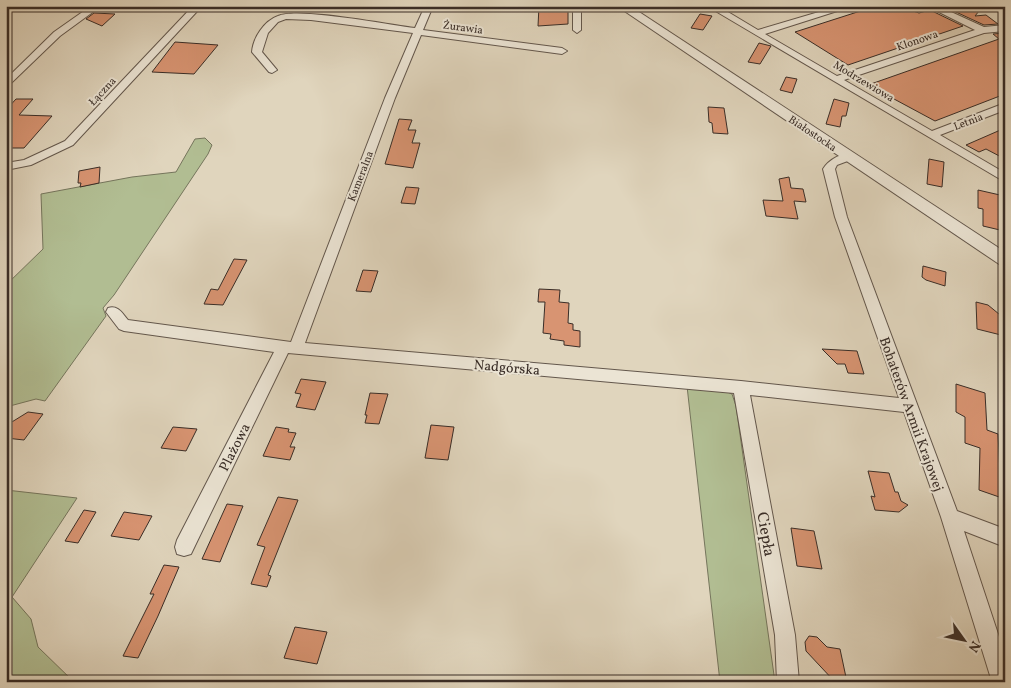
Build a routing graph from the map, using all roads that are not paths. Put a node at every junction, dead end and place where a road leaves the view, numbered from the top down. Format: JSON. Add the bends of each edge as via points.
{"nodes":[{"id":1,"x":97,"y":6,"type":"edge"},
{"id":2,"x":198,"y":6,"type":"edge"},
{"id":3,"x":429,"y":6,"type":"edge"},
{"id":4,"x":577,"y":6,"type":"edge"},
{"id":5,"x":622,"y":6,"type":"edge"},
{"id":6,"x":711,"y":6,"type":"edge"},
{"id":7,"x":849,"y":6,"type":"edge"},
{"id":8,"x":931,"y":6,"type":"edge"},
{"id":9,"x":1005,"y":28,"type":"edge"},
{"id":10,"x":576,"y":30,"type":"dead end"},
{"id":11,"x":983,"y":30,"type":"junction"},
{"id":12,"x":418,"y":32,"type":"junction"},
{"id":13,"x":756,"y":33,"type":"junction"},
{"id":14,"x":562,"y":51,"type":"dead end"},
{"id":15,"x":272,"y":70,"type":"dead end"},
{"id":16,"x":837,"y":79,"type":"junction"},
{"id":17,"x":6,"y":85,"type":"edge"},
{"id":18,"x":1005,"y":106,"type":"edge"},
{"id":19,"x":931,"y":135,"type":"junction"},
{"id":20,"x":849,"y":157,"type":"junction"},
{"id":21,"x":6,"y":166,"type":"edge"},
{"id":22,"x":1005,"y":178,"type":"edge"},
{"id":23,"x":1005,"y":260,"type":"edge"},
{"id":24,"x":113,"y":312,"type":"dead end"},
{"id":25,"x":290,"y":347,"type":"junction"},
{"id":26,"x":741,"y":387,"type":"junction"},
{"id":27,"x":908,"y":406,"type":"junction"},
{"id":28,"x":950,"y":517,"type":"junction"},
{"id":29,"x":1005,"y":538,"type":"edge"},
{"id":30,"x":184,"y":547,"type":"dead end"},
{"id":31,"x":788,"y":682,"type":"edge"},
{"id":32,"x":1003,"y":682,"type":"edge"}],
"edges":[{"from":1,"to":17,"type":"street","via":[[57,34]]},
{"from":2,"to":21,"type":"street","name":"Łączna","via":[[70,143],[27,163]]},
{"from":3,"to":12,"type":"street","name":"Kameralna"},
{"from":4,"to":10,"type":"street"},
{"from":5,"to":20,"type":"street","name":"Białostocka"},
{"from":6,"to":13,"type":"street","name":"Modrzewiowa"},
{"from":7,"to":13,"type":"street"},
{"from":8,"to":11,"type":"street"},
{"from":9,"to":11,"type":"street","name":"Klonowa"},
{"from":11,"to":16,"type":"street","name":"Klonowa"},
{"from":12,"to":14,"type":"street","name":"Żurawia"},
{"from":12,"to":15,"type":"street","name":"Żurawia","via":[[294,15],[279,17],[273,20],[257,46],[257,52]]},
{"from":12,"to":25,"type":"street","name":"Kameralna"},
{"from":13,"to":16,"type":"street","name":"Modrzewiowa"},
{"from":16,"to":19,"type":"street","name":"Modrzewiowa"},
{"from":18,"to":19,"type":"street","name":"Letnia"},
{"from":19,"to":22,"type":"street","name":"Modrzewiowa"},
{"from":20,"to":23,"type":"street","name":"Białostocka"},
{"from":20,"to":27,"type":"street","name":"Bohaterów Armii Krajowej","via":[[833,163],[829,170],[840,217]]},
{"from":24,"to":25,"type":"street","name":"Nadgórska","via":[[124,326]]},
{"from":25,"to":26,"type":"street","name":"Nadgórska"},
{"from":25,"to":30,"type":"street","name":"Plażowa"},
{"from":26,"to":27,"type":"street","name":"Nadgórska"},
{"from":26,"to":31,"type":"street","name":"Ciepła","via":[[785,635]]},
{"from":27,"to":28,"type":"street","name":"Bohaterów Armii Krajowej"},
{"from":28,"to":29,"type":"street"},
{"from":28,"to":32,"type":"street","name":"Bohaterów Armii Krajowej"}]}
